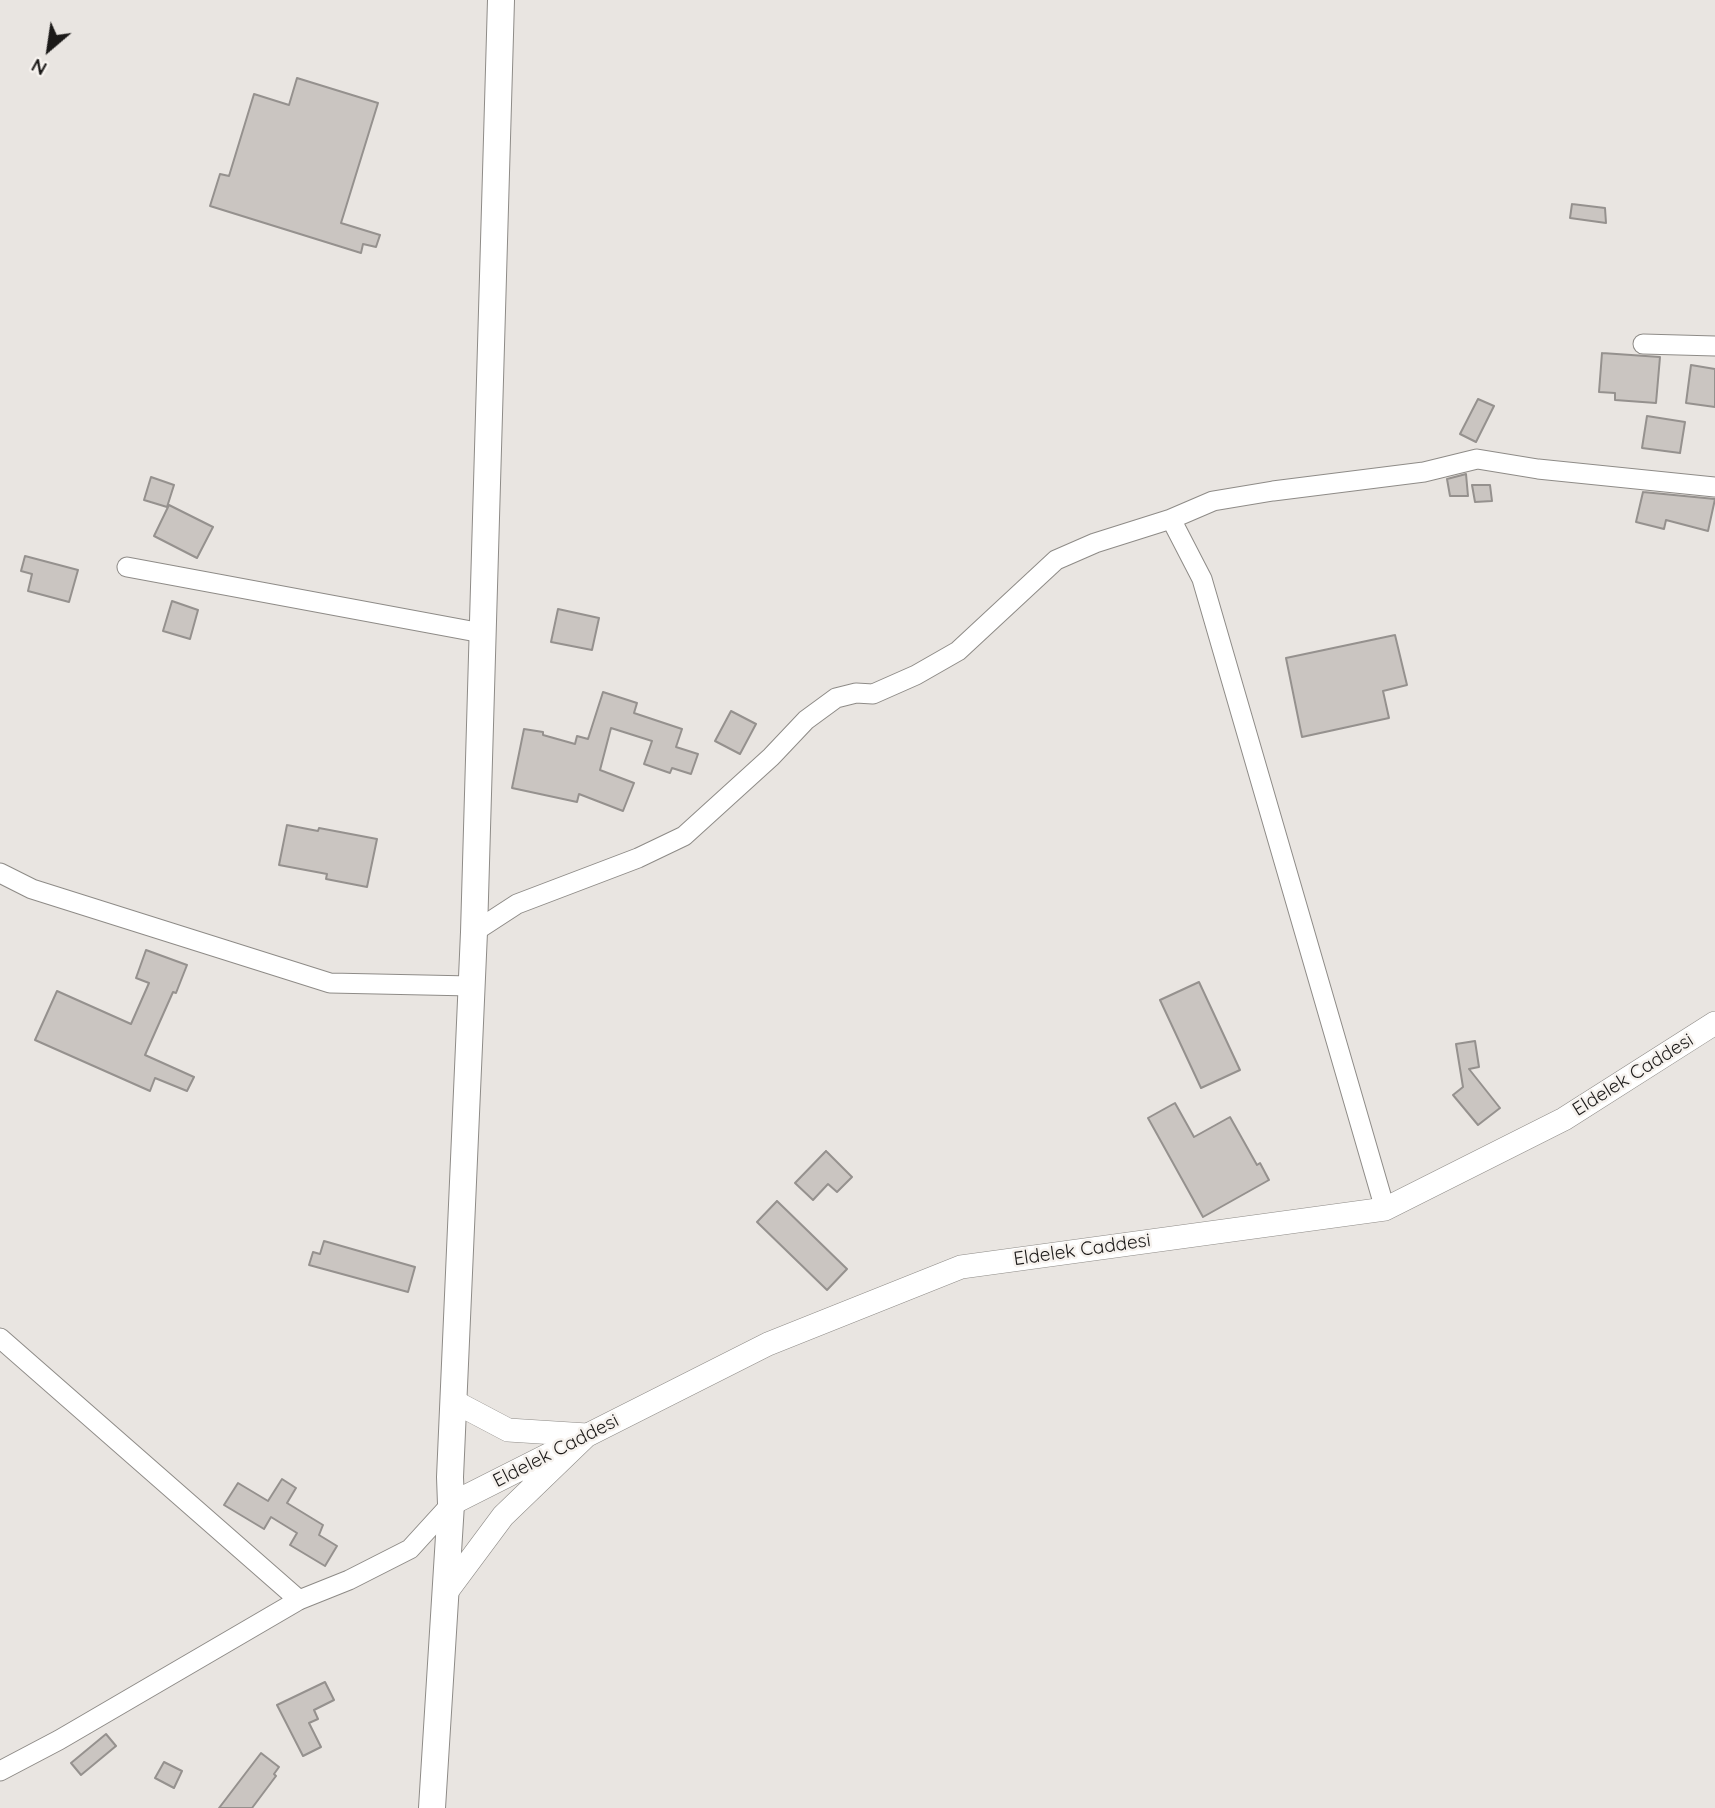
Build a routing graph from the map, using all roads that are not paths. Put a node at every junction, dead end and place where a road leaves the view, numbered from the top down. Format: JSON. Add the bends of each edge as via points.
{"nodes":[{"id":1,"x":500,"y":0,"type":"edge"},
{"id":2,"x":1643,"y":344,"type":"dead end"},
{"id":3,"x":1715,"y":346,"type":"edge"},
{"id":4,"x":1715,"y":487,"type":"edge"},
{"id":5,"x":1171,"y":519,"type":"junction"},
{"id":6,"x":127,"y":567,"type":"dead end"},
{"id":7,"x":482,"y":633,"type":"junction"},
{"id":8,"x":0,"y":873,"type":"edge"},
{"id":9,"x":474,"y":932,"type":"junction"},
{"id":10,"x":471,"y":986,"type":"junction"},
{"id":11,"x":1715,"y":1023,"type":"edge"},
{"id":12,"x":1385,"y":1209,"type":"junction"},
{"id":13,"x":0,"y":1338,"type":"edge"},
{"id":14,"x":453,"y":1401,"type":"junction"},
{"id":15,"x":587,"y":1435,"type":"junction"},
{"id":16,"x":451,"y":1504,"type":"junction"},
{"id":17,"x":446,"y":1594,"type":"junction"},
{"id":18,"x":299,"y":1601,"type":"junction"},
{"id":19,"x":0,"y":1771,"type":"edge"},
{"id":20,"x":432,"y":1808,"type":"edge"}],
"edges":[{"from":1,"to":7,"type":"main road"},
{"from":2,"to":3,"type":"street"},
{"from":4,"to":5,"type":"street","via":[[1477,459],[1424,472],[1213,500]]},
{"from":5,"to":9,"type":"street","via":[[1056,560],[958,651],[873,694],[856,692],[836,698],[806,720],[684,836],[517,904]]},
{"from":5,"to":12,"type":"street","via":[[1202,579]]},
{"from":6,"to":7,"type":"street"},
{"from":7,"to":9,"type":"main road"},
{"from":8,"to":10,"type":"street","via":[[32,889],[330,983]]},
{"from":9,"to":10,"type":"main road"},
{"from":10,"to":14,"type":"main road"},
{"from":11,"to":12,"type":"street","name":"Eldelek Caddesi","via":[[1564,1119]]},
{"from":12,"to":15,"type":"street","name":"Eldelek Caddesi","via":[[961,1267],[768,1344]]},
{"from":13,"to":18,"type":"street"},
{"from":14,"to":15,"type":"street","via":[[508,1430]]},
{"from":14,"to":16,"type":"main road"},
{"from":15,"to":16,"type":"street","name":"Eldelek Caddesi"},
{"from":15,"to":17,"type":"street","via":[[503,1516]]},
{"from":16,"to":17,"type":"main road"},
{"from":16,"to":18,"type":"street","via":[[410,1549]]},
{"from":17,"to":20,"type":"main road"},
{"from":18,"to":19,"type":"street"}]}
